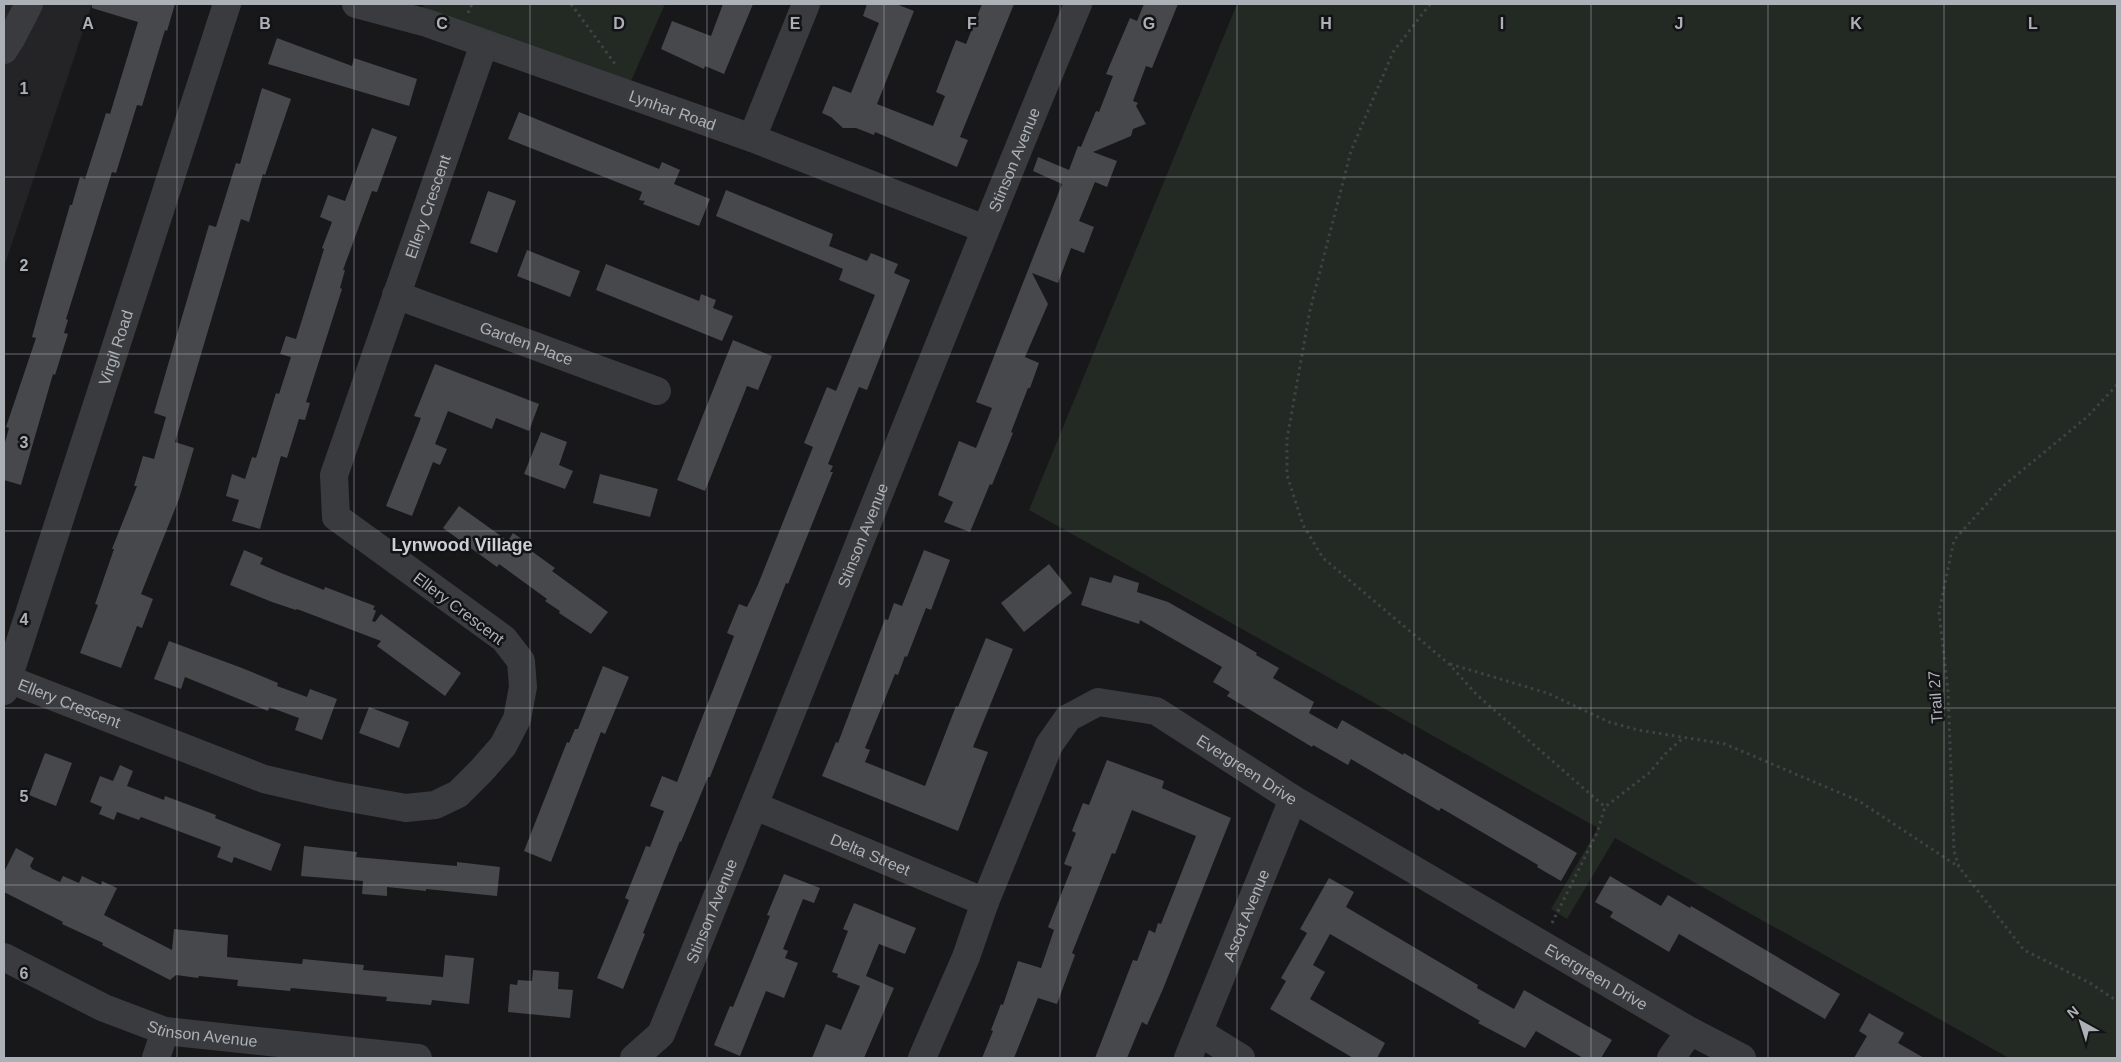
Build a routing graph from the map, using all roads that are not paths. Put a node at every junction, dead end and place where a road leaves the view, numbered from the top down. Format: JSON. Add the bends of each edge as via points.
{"nodes":[{"id":1,"x":28,"y":4,"type":"edge"},
{"id":2,"x":227,"y":4,"type":"edge"},
{"id":3,"x":356,"y":4,"type":"edge"},
{"id":4,"x":806,"y":4,"type":"edge"},
{"id":5,"x":1078,"y":4,"type":"edge"},
{"id":6,"x":430,"y":13,"type":"edge"},
{"id":7,"x":484,"y":44,"type":"junction"},
{"id":8,"x":4,"y":50,"type":"edge"},
{"id":9,"x":752,"y":138,"type":"junction"},
{"id":10,"x":985,"y":228,"type":"junction"},
{"id":11,"x":396,"y":296,"type":"junction"},
{"id":12,"x":657,"y":391,"type":"dead end"},
{"id":13,"x":6,"y":685,"type":"edge"},
{"id":14,"x":1293,"y":799,"type":"junction"},
{"id":15,"x":755,"y":806,"type":"junction"},
{"id":16,"x":985,"y":902,"type":"junction"},
{"id":17,"x":4,"y":956,"type":"edge"},
{"id":18,"x":165,"y":1031,"type":"junction"},
{"id":19,"x":1690,"y":1031,"type":"junction"},
{"id":20,"x":1198,"y":1032,"type":"junction"},
{"id":21,"x":360,"y":1056,"type":"edge"},
{"id":22,"x":156,"y":1058,"type":"edge"},
{"id":23,"x":418,"y":1058,"type":"edge"},
{"id":24,"x":634,"y":1058,"type":"edge"},
{"id":25,"x":922,"y":1058,"type":"edge"},
{"id":26,"x":1188,"y":1058,"type":"edge"},
{"id":27,"x":1241,"y":1058,"type":"edge"},
{"id":28,"x":1671,"y":1058,"type":"edge"},
{"id":29,"x":1742,"y":1058,"type":"edge"}],
"edges":[{"from":1,"to":8,"type":"street"},
{"from":2,"to":13,"type":"street","name":"Virgil Road"},
{"from":3,"to":6,"type":"street","name":"Lynhar Road"},
{"from":4,"to":9,"type":"street"},
{"from":5,"to":10,"type":"street","name":"Stinson Avenue"},
{"from":6,"to":7,"type":"street","name":"Lynhar Road"},
{"from":7,"to":9,"type":"street","name":"Lynhar Road"},
{"from":7,"to":11,"type":"street","name":"Ellery Crescent"},
{"from":9,"to":10,"type":"street","name":"Lynhar Road"},
{"from":10,"to":15,"type":"street","name":"Stinson Avenue"},
{"from":11,"to":12,"type":"street","name":"Garden Place"},
{"from":11,"to":13,"type":"street","name":"Ellery Crescent","via":[[334,475],[336,517],[504,639],[521,661],[523,687],[517,719],[503,746],[458,794],[435,805],[406,808],[264,779]]},
{"from":14,"to":16,"type":"street","name":"Evergreen Drive","via":[[1156,711],[1098,702],[1068,718],[1049,745]]},
{"from":14,"to":19,"type":"street","name":"Evergreen Drive"},
{"from":14,"to":20,"type":"street","name":"Ascot Avenue"},
{"from":15,"to":16,"type":"street","name":"Delta Street"},
{"from":15,"to":24,"type":"street","name":"Stinson Avenue","via":[[661,1034]]},
{"from":16,"to":25,"type":"street","name":"Evergreen Drive","via":[[966,957]]},
{"from":17,"to":18,"type":"street","name":"Stinson Avenue","via":[[104,1008]]},
{"from":18,"to":21,"type":"street","name":"Stinson Avenue"},
{"from":18,"to":22,"type":"street"},
{"from":19,"to":28,"type":"street"},
{"from":19,"to":29,"type":"street","name":"Evergreen Drive"},
{"from":20,"to":26,"type":"street","name":"Ascot Avenue"},
{"from":20,"to":27,"type":"street"},
{"from":21,"to":23,"type":"street","name":"Stinson Avenue"}]}
